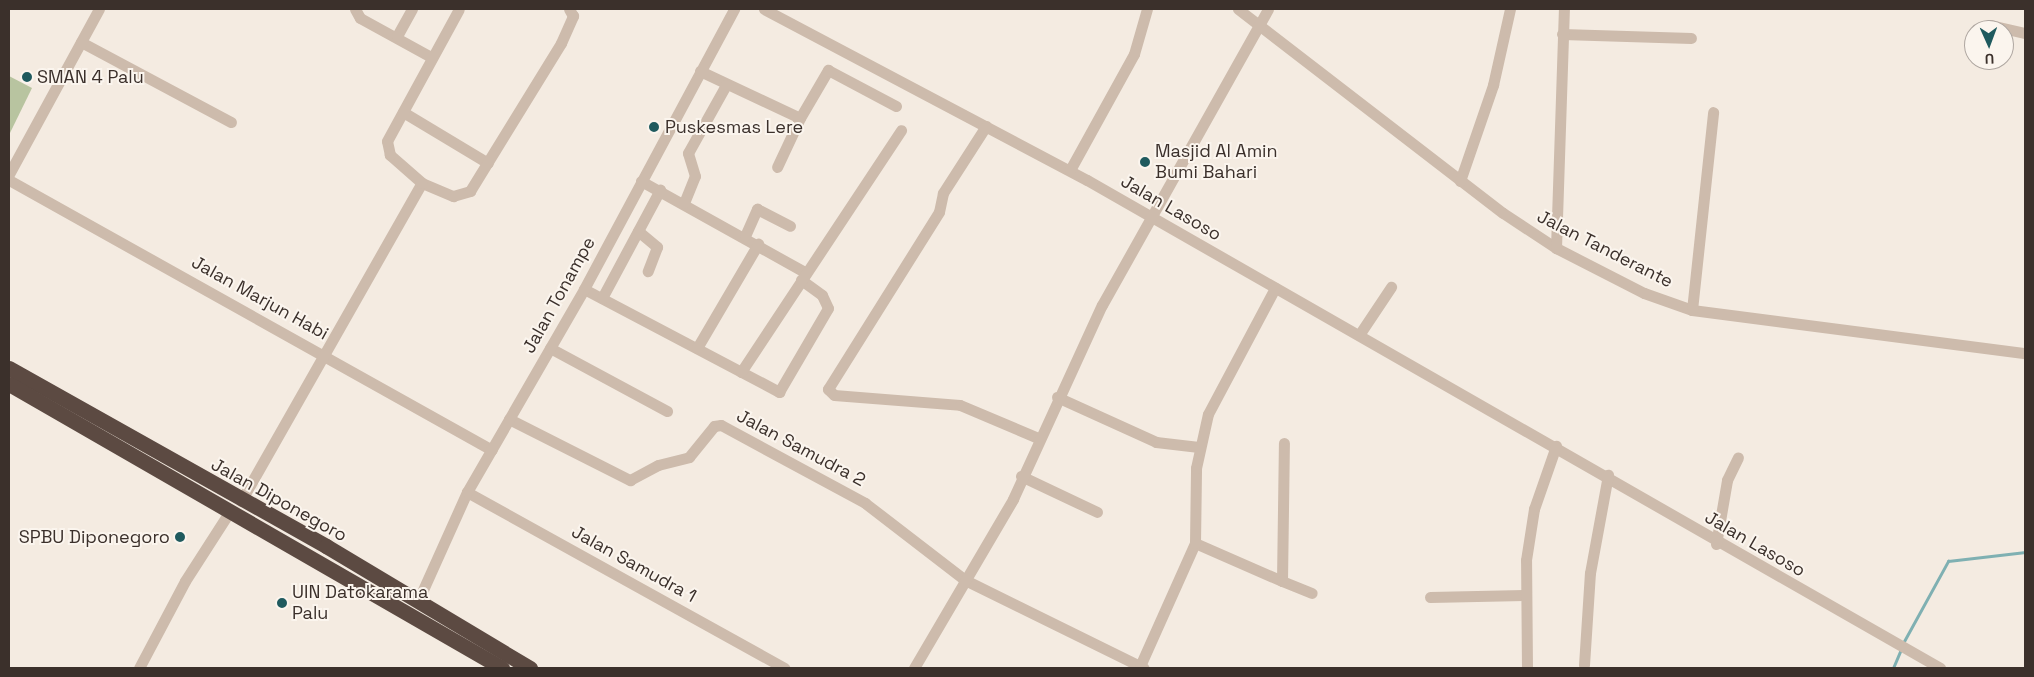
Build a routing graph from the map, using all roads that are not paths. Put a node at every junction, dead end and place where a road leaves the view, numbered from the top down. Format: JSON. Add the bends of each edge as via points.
{"nodes":[{"id":1,"x":99,"y":9,"type":"edge"},
{"id":2,"x":355,"y":9,"type":"edge"},
{"id":3,"x":412,"y":9,"type":"edge"},
{"id":4,"x":459,"y":9,"type":"edge"},
{"id":5,"x":569,"y":9,"type":"edge"},
{"id":6,"x":734,"y":9,"type":"edge"},
{"id":7,"x":764,"y":9,"type":"edge"},
{"id":8,"x":1147,"y":9,"type":"edge"},
{"id":9,"x":1238,"y":9,"type":"edge"},
{"id":10,"x":1268,"y":9,"type":"edge"},
{"id":11,"x":1510,"y":9,"type":"edge"},
{"id":12,"x":1564,"y":9,"type":"edge"},
{"id":13,"x":1259,"y":24,"type":"junction"},
{"id":14,"x":1562,"y":34,"type":"junction"},
{"id":15,"x":398,"y":36,"type":"junction"},
{"id":16,"x":1691,"y":38,"type":"dead end"},
{"id":17,"x":81,"y":42,"type":"junction"},
{"id":18,"x":431,"y":57,"type":"junction"},
{"id":19,"x":700,"y":71,"type":"junction"},
{"id":20,"x":726,"y":85,"type":"junction"},
{"id":21,"x":896,"y":106,"type":"dead end"},
{"id":22,"x":403,"y":112,"type":"junction"},
{"id":23,"x":1713,"y":112,"type":"dead end"},
{"id":24,"x":800,"y":118,"type":"junction"},
{"id":25,"x":230,"y":122,"type":"dead end"},
{"id":26,"x":986,"y":126,"type":"junction"},
{"id":27,"x":901,"y":130,"type":"dead end"},
{"id":28,"x":11,"y":161,"type":"edge"},
{"id":29,"x":488,"y":163,"type":"junction"},
{"id":30,"x":776,"y":167,"type":"dead end"},
{"id":31,"x":1070,"y":170,"type":"junction"},
{"id":32,"x":9,"y":174,"type":"edge"},
{"id":33,"x":9,"y":180,"type":"edge"},
{"id":34,"x":641,"y":181,"type":"junction"},
{"id":35,"x":1460,"y":181,"type":"junction"},
{"id":36,"x":422,"y":183,"type":"junction"},
{"id":37,"x":660,"y":190,"type":"junction"},
{"id":38,"x":684,"y":203,"type":"junction"},
{"id":39,"x":1150,"y":217,"type":"junction"},
{"id":40,"x":790,"y":226,"type":"dead end"},
{"id":41,"x":638,"y":232,"type":"junction"},
{"id":42,"x":745,"y":236,"type":"junction"},
{"id":43,"x":758,"y":244,"type":"junction"},
{"id":44,"x":1556,"y":248,"type":"junction"},
{"id":45,"x":648,"y":271,"type":"dead end"},
{"id":46,"x":804,"y":277,"type":"junction"},
{"id":47,"x":1275,"y":288,"type":"junction"},
{"id":48,"x":1391,"y":288,"type":"dead end"},
{"id":49,"x":584,"y":289,"type":"junction"},
{"id":50,"x":602,"y":298,"type":"junction"},
{"id":51,"x":1692,"y":310,"type":"junction"},
{"id":52,"x":1359,"y":335,"type":"junction"},
{"id":53,"x":550,"y":348,"type":"junction"},
{"id":54,"x":697,"y":348,"type":"junction"},
{"id":55,"x":2025,"y":352,"type":"edge"},
{"id":56,"x":325,"y":355,"type":"junction"},
{"id":57,"x":9,"y":368,"type":"edge"},
{"id":58,"x":741,"y":372,"type":"junction"},
{"id":59,"x":9,"y":384,"type":"edge"},
{"id":60,"x":1057,"y":397,"type":"junction"},
{"id":61,"x":667,"y":411,"type":"dead end"},
{"id":62,"x":509,"y":419,"type":"junction"},
{"id":63,"x":1038,"y":438,"type":"junction"},
{"id":64,"x":1284,"y":443,"type":"dead end"},
{"id":65,"x":1556,"y":446,"type":"junction"},
{"id":66,"x":1199,"y":447,"type":"junction"},
{"id":67,"x":492,"y":450,"type":"junction"},
{"id":68,"x":1738,"y":457,"type":"dead end"},
{"id":69,"x":1608,"y":475,"type":"junction"},
{"id":70,"x":1021,"y":476,"type":"junction"},
{"id":71,"x":467,"y":492,"type":"junction"},
{"id":72,"x":236,"y":506,"type":"junction"},
{"id":73,"x":1097,"y":512,"type":"dead end"},
{"id":74,"x":1195,"y":543,"type":"junction"},
{"id":75,"x":1716,"y":544,"type":"junction"},
{"id":76,"x":362,"y":569,"type":"junction"},
{"id":77,"x":965,"y":580,"type":"junction"},
{"id":78,"x":1282,"y":581,"type":"junction"},
{"id":79,"x":355,"y":585,"type":"junction"},
{"id":80,"x":1312,"y":593,"type":"dead end"},
{"id":81,"x":1524,"y":594,"type":"junction"},
{"id":82,"x":1430,"y":597,"type":"dead end"},
{"id":83,"x":418,"y":601,"type":"junction"},
{"id":84,"x":1584,"y":665,"type":"dead end"},
{"id":85,"x":1142,"y":667,"type":"edge"},
{"id":86,"x":139,"y":668,"type":"edge"},
{"id":87,"x":502,"y":668,"type":"edge"},
{"id":88,"x":530,"y":668,"type":"edge"},
{"id":89,"x":784,"y":668,"type":"edge"},
{"id":90,"x":914,"y":668,"type":"edge"},
{"id":91,"x":1527,"y":668,"type":"edge"},
{"id":92,"x":1940,"y":668,"type":"edge"}],
"edges":[{"from":1,"to":17,"type":"street"},
{"from":2,"to":15,"type":"street","via":[[360,18]]},
{"from":3,"to":15,"type":"street"},
{"from":4,"to":18,"type":"street"},
{"from":5,"to":29,"type":"street","via":[[573,16],[568,30]]},
{"from":6,"to":19,"type":"street","name":"Jalan Tonampe"},
{"from":7,"to":26,"type":"street","name":"Jalan Lasoso"},
{"from":8,"to":31,"type":"street","via":[[1134,54]]},
{"from":9,"to":13,"type":"street","name":"Jalan Tanderante"},
{"from":10,"to":13,"type":"street"},
{"from":11,"to":35,"type":"street","via":[[1496,76]]},
{"from":12,"to":14,"type":"street"},
{"from":13,"to":35,"type":"street","name":"Jalan Tanderante"},
{"from":13,"to":39,"type":"street"},
{"from":14,"to":16,"type":"street"},
{"from":14,"to":44,"type":"street"},
{"from":15,"to":18,"type":"street"},
{"from":17,"to":25,"type":"street"},
{"from":17,"to":28,"type":"street"},
{"from":18,"to":22,"type":"street"},
{"from":19,"to":20,"type":"street"},
{"from":19,"to":34,"type":"street","name":"Jalan Tonampe"},
{"from":20,"to":24,"type":"street"},
{"from":20,"to":38,"type":"street","via":[[688,153],[695,176]]},
{"from":21,"to":24,"type":"street","via":[[828,70]]},
{"from":22,"to":29,"type":"street"},
{"from":22,"to":36,"type":"street","via":[[387,149]]},
{"from":23,"to":51,"type":"street"},
{"from":24,"to":30,"type":"street"},
{"from":26,"to":31,"type":"street","name":"Jalan Lasoso"},
{"from":26,"to":63,"type":"street","via":[[943,193],[939,212],[919,246],[828,390],[834,396],[964,406]]},
{"from":27,"to":46,"type":"street"},
{"from":28,"to":32,"type":"street"},
{"from":29,"to":36,"type":"street","via":[[466,195],[453,196]]},
{"from":31,"to":39,"type":"street","name":"Jalan Lasoso"},
{"from":33,"to":56,"type":"street","name":"Jalan Marjun Habi"},
{"from":34,"to":37,"type":"street"},
{"from":34,"to":49,"type":"street","name":"Jalan Tonampe"},
{"from":35,"to":44,"type":"street","name":"Jalan Tanderante"},
{"from":36,"to":56,"type":"street"},
{"from":37,"to":38,"type":"street"},
{"from":37,"to":41,"type":"street"},
{"from":38,"to":42,"type":"street"},
{"from":39,"to":47,"type":"street","name":"Jalan Lasoso"},
{"from":39,"to":60,"type":"street"},
{"from":40,"to":42,"type":"street","via":[[757,209]]},
{"from":41,"to":45,"type":"street","via":[[658,247],[657,259]]},
{"from":41,"to":50,"type":"street"},
{"from":42,"to":43,"type":"street"},
{"from":43,"to":46,"type":"street"},
{"from":43,"to":54,"type":"street"},
{"from":44,"to":51,"type":"street","name":"Jalan Tanderante","via":[[1644,293]]},
{"from":46,"to":58,"type":"street"},
{"from":46,"to":58,"type":"street","via":[[822,295],[828,308],[785,388],[778,392]]},
{"from":47,"to":52,"type":"street","name":"Jalan Lasoso"},
{"from":47,"to":66,"type":"street","name":"Jalan Samudra 2","via":[[1216,395]]},
{"from":48,"to":52,"type":"street"},
{"from":49,"to":50,"type":"street"},
{"from":49,"to":53,"type":"street","name":"Jalan Tonampe"},
{"from":50,"to":54,"type":"street"},
{"from":51,"to":55,"type":"street","name":"Jalan Tanderante"},
{"from":52,"to":65,"type":"street","name":"Jalan Lasoso"},
{"from":53,"to":61,"type":"street"},
{"from":53,"to":62,"type":"street","name":"Jalan Tonampe"},
{"from":54,"to":58,"type":"street"},
{"from":56,"to":67,"type":"street","name":"Jalan Marjun Habi"},
{"from":56,"to":72,"type":"street"},
{"from":57,"to":72,"type":"highway","name":"Jalan Diponegoro"},
{"from":59,"to":72,"type":"highway","name":"Jalan Diponegoro"},
{"from":60,"to":63,"type":"street"},
{"from":60,"to":66,"type":"street","via":[[1156,442]]},
{"from":62,"to":67,"type":"street","name":"Jalan Tonampe"},
{"from":62,"to":77,"type":"street","name":"Jalan Samudra 2","via":[[630,480],[658,465],[689,458],[714,426],[721,425],[865,503]]},
{"from":63,"to":70,"type":"street"},
{"from":64,"to":78,"type":"street"},
{"from":65,"to":69,"type":"street","name":"Jalan Lasoso"},
{"from":65,"to":81,"type":"street","via":[[1534,509]]},
{"from":66,"to":74,"type":"street","name":"Jalan Samudra 2"},
{"from":67,"to":71,"type":"street","name":"Jalan Tonampe"},
{"from":68,"to":75,"type":"street","via":[[1727,480]]},
{"from":69,"to":75,"type":"street","name":"Jalan Lasoso"},
{"from":69,"to":84,"type":"street","via":[[1590,573]]},
{"from":70,"to":73,"type":"street"},
{"from":70,"to":77,"type":"street","via":[[1013,499]]},
{"from":71,"to":83,"type":"street","name":"Jalan Tonampe"},
{"from":71,"to":89,"type":"street","name":"Jalan Samudra 1"},
{"from":72,"to":76,"type":"highway","name":"Jalan Diponegoro"},
{"from":72,"to":79,"type":"highway","name":"Jalan Diponegoro"},
{"from":72,"to":86,"type":"street","via":[[185,580]]},
{"from":74,"to":78,"type":"street"},
{"from":74,"to":85,"type":"street","name":"Jalan Samudra 2"},
{"from":75,"to":92,"type":"street","name":"Jalan Lasoso"},
{"from":76,"to":79,"type":"highway"},
{"from":76,"to":83,"type":"highway","name":"Jalan Diponegoro"},
{"from":77,"to":85,"type":"street","name":"Jalan Samudra 2"},
{"from":77,"to":90,"type":"street"},
{"from":78,"to":80,"type":"street"},
{"from":79,"to":87,"type":"highway","name":"Jalan Diponegoro"},
{"from":81,"to":82,"type":"street"},
{"from":81,"to":91,"type":"street"},
{"from":83,"to":88,"type":"highway","name":"Jalan Diponegoro"}]}
